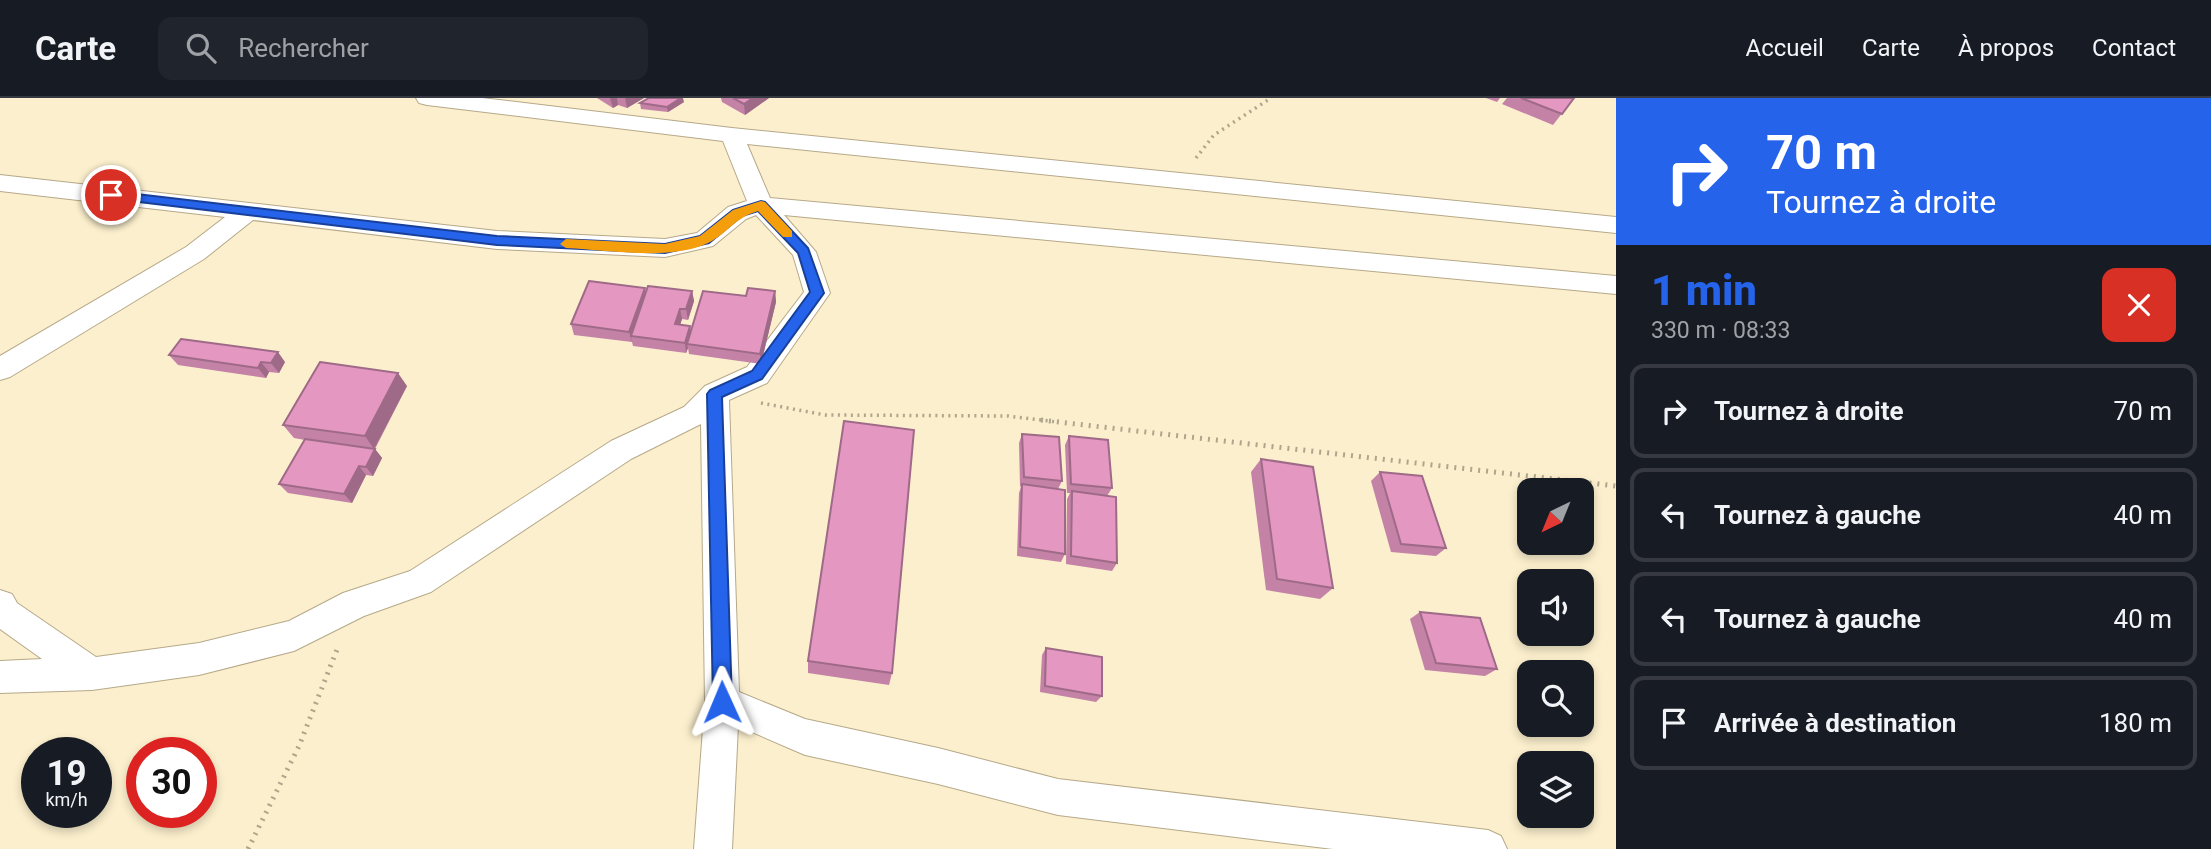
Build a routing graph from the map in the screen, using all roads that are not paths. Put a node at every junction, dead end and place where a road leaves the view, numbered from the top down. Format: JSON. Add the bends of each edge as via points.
{"nodes":[{"id":1,"x":427,"y":98,"type":"edge"},
{"id":2,"x":732,"y":135,"type":"junction"},
{"id":3,"x":0,"y":183,"type":"edge"},
{"id":4,"x":761,"y":205,"type":"junction"},
{"id":5,"x":250,"y":210,"type":"junction"},
{"id":6,"x":1616,"y":225,"type":"edge"},
{"id":7,"x":1616,"y":285,"type":"edge"},
{"id":8,"x":0,"y":369,"type":"edge"},
{"id":9,"x":715,"y":394,"type":"junction"},
{"id":10,"x":0,"y":605,"type":"edge"},
{"id":11,"x":92,"y":674,"type":"junction"},
{"id":12,"x":0,"y":677,"type":"edge"},
{"id":13,"x":722,"y":702,"type":"junction"},
{"id":14,"x":1444,"y":846,"type":"edge"},
{"id":15,"x":713,"y":849,"type":"edge"},
{"id":16,"x":1489,"y":849,"type":"edge"}],
"edges":[{"from":1,"to":2,"type":"street"},
{"from":2,"to":4,"type":"street"},
{"from":2,"to":6,"type":"street"},
{"from":3,"to":5,"type":"street"},
{"from":4,"to":5,"type":"street","via":[[737,213],[705,240],[665,248],[497,240]]},
{"from":4,"to":7,"type":"street"},
{"from":4,"to":9,"type":"street","via":[[804,252],[817,293],[757,375]]},
{"from":5,"to":8,"type":"street","via":[[195,253]]},
{"from":9,"to":11,"type":"street","via":[[694,415],[621,450],[420,582],[355,604],[294,635],[199,659]]},
{"from":9,"to":13,"type":"street"},
{"from":10,"to":11,"type":"street","via":[[5,614]]},
{"from":11,"to":12,"type":"street"},
{"from":13,"to":14,"type":"street","via":[[805,737],[1058,797]]},
{"from":13,"to":15,"type":"street"},
{"from":14,"to":16,"type":"street"}]}
